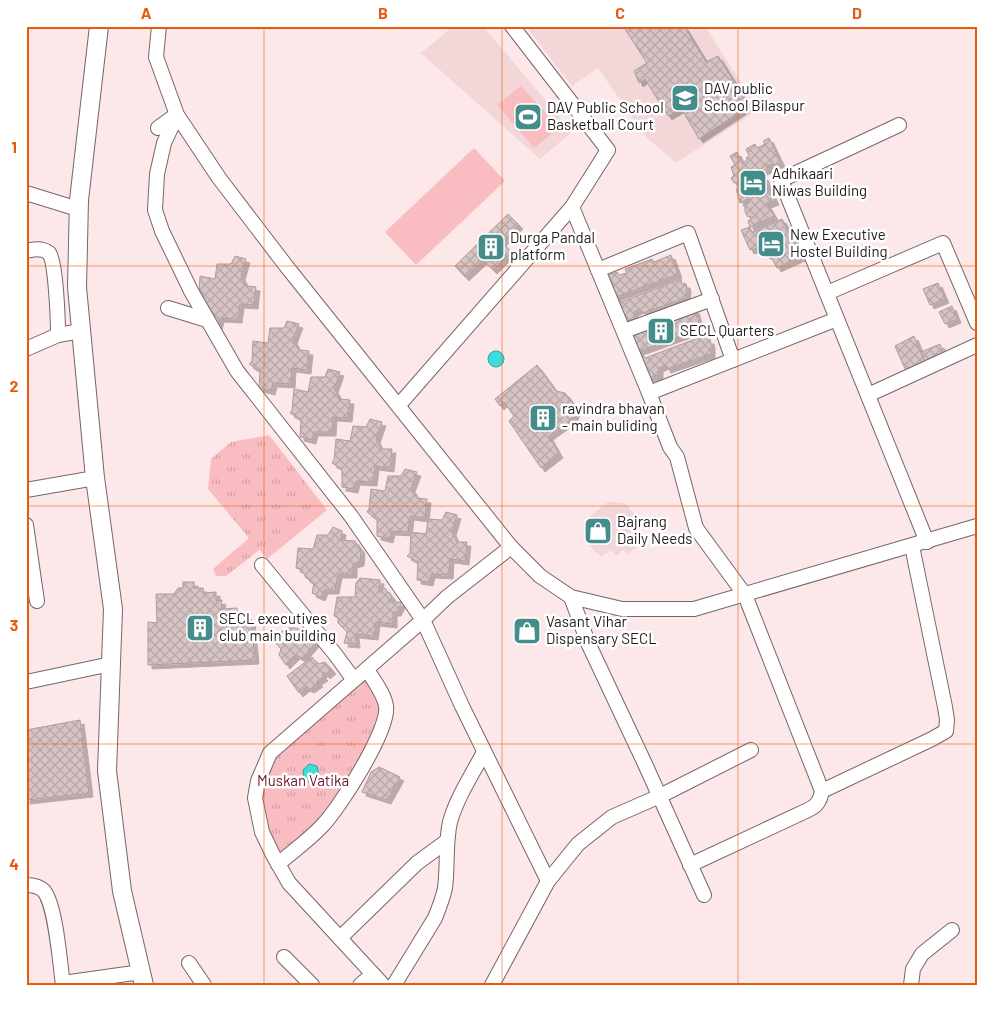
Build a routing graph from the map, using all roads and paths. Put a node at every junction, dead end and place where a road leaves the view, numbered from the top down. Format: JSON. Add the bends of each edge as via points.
{"nodes":[{"id":1,"x":99,"y":26,"type":"edge"},
{"id":2,"x":159,"y":26,"type":"edge"},
{"id":3,"x":512,"y":26,"type":"edge"},
{"id":4,"x":177,"y":115,"type":"junction"},
{"id":5,"x":899,"y":125,"type":"dead end"},
{"id":6,"x":158,"y":128,"type":"dead end"},
{"id":7,"x":26,"y":193,"type":"edge"},
{"id":8,"x":572,"y":207,"type":"junction"},
{"id":9,"x":78,"y":209,"type":"junction"},
{"id":10,"x":26,"y":251,"type":"edge"},
{"id":11,"x":598,"y":270,"type":"junction"},
{"id":12,"x":827,"y":293,"type":"junction"},
{"id":13,"x":712,"y":299,"type":"junction"},
{"id":14,"x":168,"y":308,"type":"dead end"},
{"id":15,"x":838,"y":319,"type":"junction"},
{"id":16,"x":208,"y":320,"type":"junction"},
{"id":17,"x":977,"y":322,"type":"edge"},
{"id":18,"x":81,"y":331,"type":"junction"},
{"id":19,"x":624,"y":331,"type":"junction"},
{"id":20,"x":58,"y":335,"type":"junction"},
{"id":21,"x":977,"y":345,"type":"edge"},
{"id":22,"x":26,"y":349,"type":"edge"},
{"id":23,"x":734,"y":360,"type":"junction"},
{"id":24,"x":649,"y":393,"type":"junction"},
{"id":25,"x":868,"y":395,"type":"junction"},
{"id":26,"x":398,"y":405,"type":"junction"},
{"id":27,"x":95,"y":478,"type":"junction"},
{"id":28,"x":26,"y":490,"type":"edge"},
{"id":29,"x":26,"y":525,"type":"edge"},
{"id":30,"x":977,"y":526,"type":"edge"},
{"id":31,"x":927,"y":542,"type":"junction"},
{"id":32,"x":912,"y":546,"type":"junction"},
{"id":33,"x":511,"y":547,"type":"junction"},
{"id":34,"x":262,"y":565,"type":"dead end"},
{"id":35,"x":745,"y":594,"type":"junction"},
{"id":36,"x":572,"y":597,"type":"junction"},
{"id":37,"x":37,"y":601,"type":"dead end"},
{"id":38,"x":423,"y":620,"type":"junction"},
{"id":39,"x":111,"y":664,"type":"junction"},
{"id":40,"x":367,"y":669,"type":"junction"},
{"id":41,"x":354,"y":680,"type":"junction"},
{"id":42,"x":26,"y":682,"type":"edge"},
{"id":43,"x":751,"y":750,"type":"dead end"},
{"id":44,"x":484,"y":752,"type":"junction"},
{"id":45,"x":822,"y":791,"type":"junction"},
{"id":46,"x":660,"y":796,"type":"junction"},
{"id":47,"x":447,"y":841,"type":"junction"},
{"id":48,"x":278,"y":864,"type":"junction"},
{"id":49,"x":690,"y":865,"type":"junction"},
{"id":50,"x":548,"y":880,"type":"junction"},
{"id":51,"x":26,"y":885,"type":"edge"},
{"id":52,"x":704,"y":894,"type":"dead end"},
{"id":53,"x":952,"y":930,"type":"dead end"},
{"id":54,"x":340,"y":938,"type":"junction"},
{"id":55,"x":284,"y":957,"type":"dead end"},
{"id":56,"x":189,"y":963,"type":"dead end"},
{"id":57,"x":373,"y":974,"type":"junction"},
{"id":58,"x":143,"y":978,"type":"edge"},
{"id":59,"x":63,"y":984,"type":"edge"},
{"id":60,"x":204,"y":985,"type":"edge"},
{"id":61,"x":312,"y":985,"type":"edge"},
{"id":62,"x":360,"y":985,"type":"edge"},
{"id":63,"x":383,"y":985,"type":"edge"},
{"id":64,"x":394,"y":985,"type":"edge"},
{"id":65,"x":492,"y":985,"type":"edge"},
{"id":66,"x":911,"y":985,"type":"edge"}],
"edges":[{"from":1,"to":9,"type":"main road"},
{"from":2,"to":4,"type":"street","via":[[156,57]]},
{"from":3,"to":8,"type":"street","via":[[608,150]]},
{"from":4,"to":6,"type":"street"},
{"from":4,"to":16,"type":"street","via":[[158,166],[155,210],[182,274]]},
{"from":4,"to":26,"type":"street","via":[[219,178]]},
{"from":5,"to":12,"type":"street","via":[[781,180]]},
{"from":7,"to":9,"type":"street"},
{"from":8,"to":11,"type":"street"},
{"from":8,"to":26,"type":"street"},
{"from":9,"to":18,"type":"main road","via":[[76,287]]},
{"from":10,"to":20,"type":"street","via":[[39,249],[52,259]]},
{"from":11,"to":13,"type":"street","via":[[688,233]]},
{"from":11,"to":19,"type":"street"},
{"from":12,"to":15,"type":"street"},
{"from":12,"to":17,"type":"street","via":[[943,243]]},
{"from":13,"to":19,"type":"street"},
{"from":13,"to":23,"type":"street"},
{"from":14,"to":16,"type":"street"},
{"from":15,"to":23,"type":"street"},
{"from":15,"to":25,"type":"street"},
{"from":16,"to":38,"type":"street","via":[[237,371],[351,516]]},
{"from":18,"to":20,"type":"street"},
{"from":18,"to":27,"type":"main road"},
{"from":19,"to":24,"type":"street"},
{"from":20,"to":22,"type":"street"},
{"from":21,"to":25,"type":"street"},
{"from":23,"to":24,"type":"street"},
{"from":24,"to":35,"type":"street","via":[[677,457],[696,528]]},
{"from":25,"to":31,"type":"street"},
{"from":26,"to":33,"type":"street"},
{"from":27,"to":28,"type":"street"},
{"from":27,"to":39,"type":"main road","via":[[113,609]]},
{"from":29,"to":37,"type":"street"},
{"from":30,"to":31,"type":"street"},
{"from":31,"to":32,"type":"street"},
{"from":32,"to":35,"type":"street"},
{"from":32,"to":45,"type":"street","via":[[945,707],[946,730],[932,740]]},
{"from":33,"to":36,"type":"street","via":[[540,576]]},
{"from":33,"to":38,"type":"street"},
{"from":34,"to":41,"type":"street"},
{"from":35,"to":36,"type":"street","via":[[694,610],[622,609]]},
{"from":35,"to":45,"type":"street"},
{"from":36,"to":46,"type":"street","via":[[589,645]]},
{"from":38,"to":40,"type":"street"},
{"from":38,"to":44,"type":"street"},
{"from":39,"to":42,"type":"street"},
{"from":39,"to":58,"type":"main road","via":[[106,771],[122,891]]},
{"from":40,"to":41,"type":"street"},
{"from":40,"to":48,"type":"street","via":[[386,706],[385,722],[351,788],[322,826]]},
{"from":41,"to":48,"type":"street","via":[[270,753],[264,765],[255,798],[262,832]]},
{"from":43,"to":46,"type":"street"},
{"from":44,"to":47,"type":"street","via":[[459,799]]},
{"from":44,"to":50,"type":"street"},
{"from":45,"to":49,"type":"street","via":[[816,806]]},
{"from":46,"to":49,"type":"street"},
{"from":46,"to":50,"type":"street","via":[[612,818],[578,844]]},
{"from":47,"to":54,"type":"street","via":[[417,863]]},
{"from":47,"to":64,"type":"street","via":[[445,889],[440,906]]},
{"from":48,"to":54,"type":"street","via":[[289,883]]},
{"from":49,"to":52,"type":"street"},
{"from":50,"to":65,"type":"street"},
{"from":51,"to":59,"type":"street","via":[[40,888],[50,900]]},
{"from":53,"to":66,"type":"street","via":[[922,954],[913,969]]},
{"from":54,"to":57,"type":"street"},
{"from":55,"to":61,"type":"street"},
{"from":56,"to":60,"type":"street"},
{"from":57,"to":62,"type":"street"},
{"from":57,"to":63,"type":"street"},
{"from":58,"to":59,"type":"street"}]}
